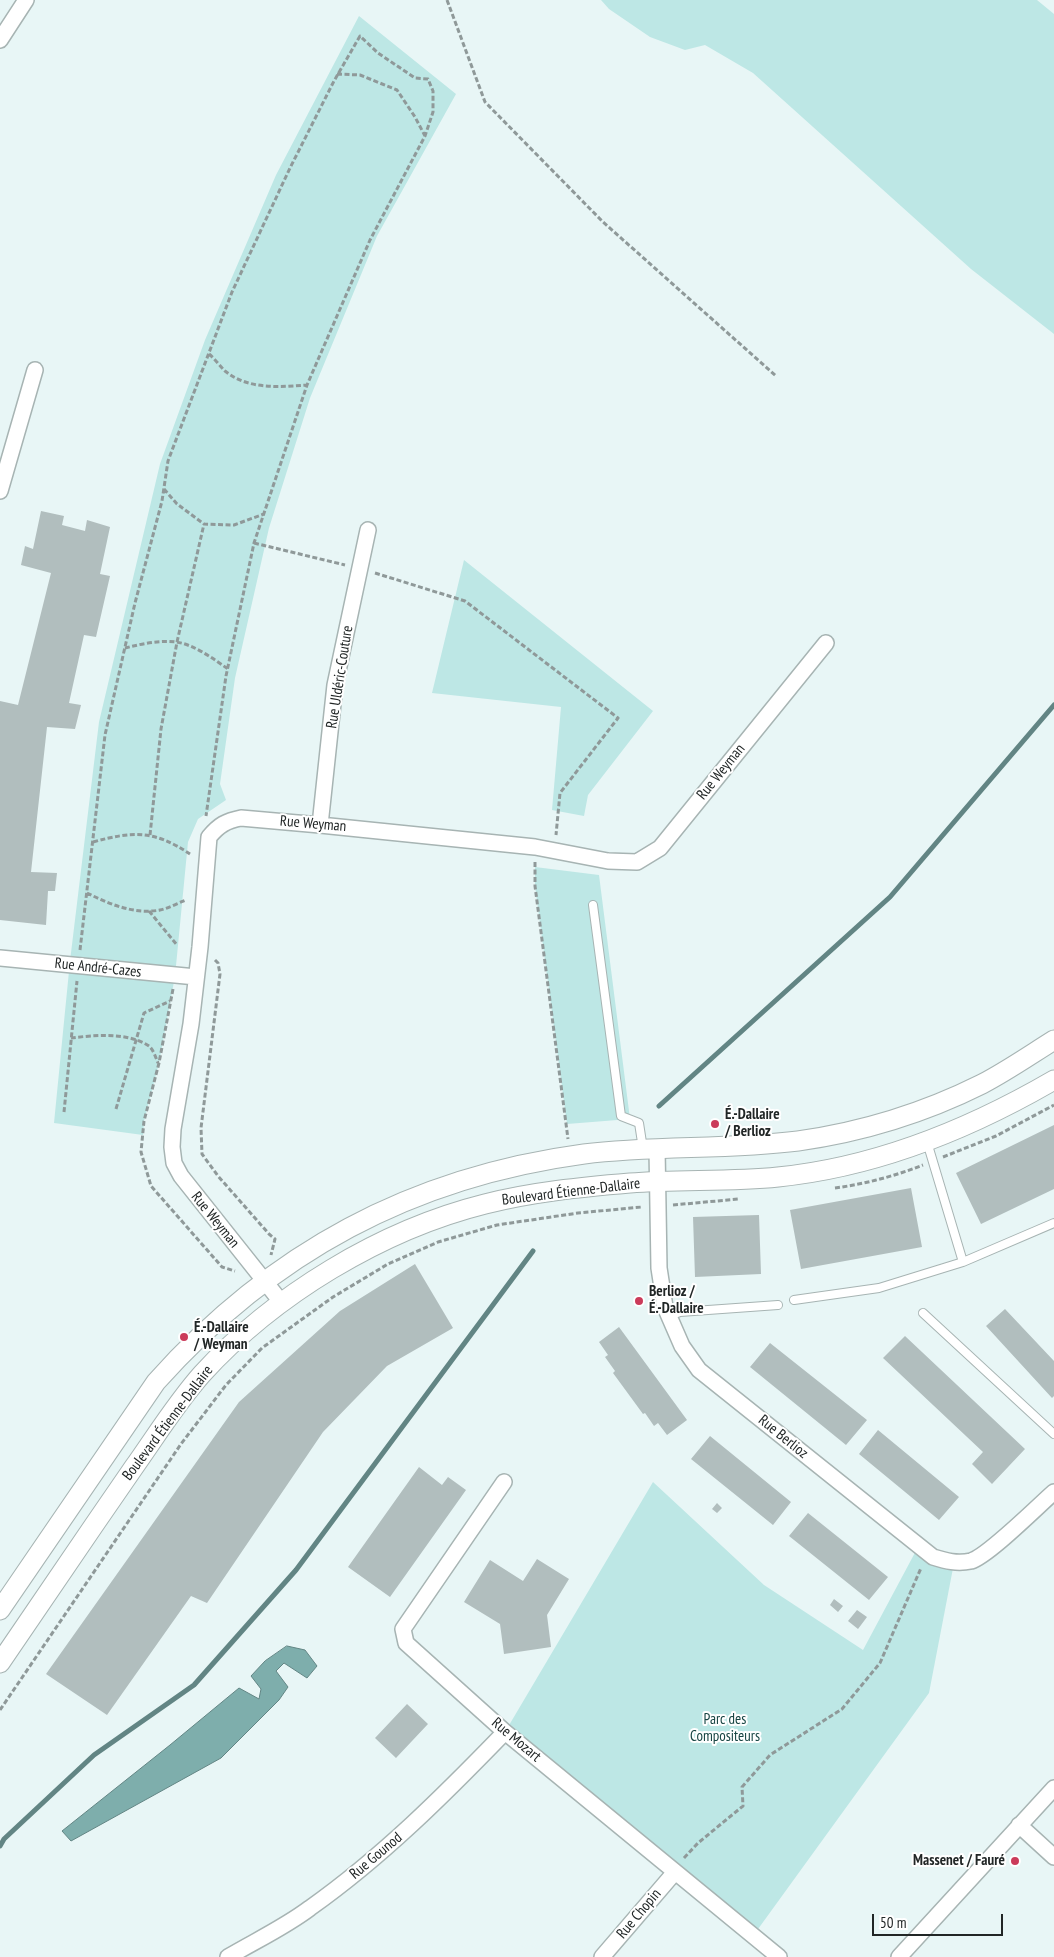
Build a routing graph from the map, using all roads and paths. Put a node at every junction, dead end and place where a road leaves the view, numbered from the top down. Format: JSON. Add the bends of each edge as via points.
{"nodes":[{"id":1,"x":26,"y":0,"type":"edge"},
{"id":2,"x":447,"y":0,"type":"edge"},
{"id":3,"x":0,"y":40,"type":"edge"},
{"id":4,"x":338,"y":74,"type":"junction"},
{"id":5,"x":425,"y":136,"type":"junction"},
{"id":6,"x":209,"y":354,"type":"junction"},
{"id":7,"x":35,"y":370,"type":"dead end"},
{"id":8,"x":776,"y":376,"type":"dead end"},
{"id":9,"x":307,"y":385,"type":"junction"},
{"id":10,"x":164,"y":488,"type":"junction"},
{"id":11,"x":0,"y":491,"type":"edge"},
{"id":12,"x":264,"y":514,"type":"junction"},
{"id":13,"x":204,"y":524,"type":"junction"},
{"id":14,"x":368,"y":530,"type":"dead end"},
{"id":15,"x":254,"y":543,"type":"junction"},
{"id":16,"x":360,"y":569,"type":"junction"},
{"id":17,"x":176,"y":642,"type":"junction"},
{"id":18,"x":826,"y":643,"type":"dead end"},
{"id":19,"x":125,"y":648,"type":"junction"},
{"id":20,"x":228,"y":669,"type":"junction"},
{"id":21,"x":206,"y":821,"type":"dead end"},
{"id":22,"x":320,"y":825,"type":"junction"},
{"id":23,"x":150,"y":835,"type":"junction"},
{"id":24,"x":93,"y":842,"type":"junction"},
{"id":25,"x":535,"y":847,"type":"junction"},
{"id":26,"x":555,"y":850,"type":"junction"},
{"id":27,"x":190,"y":854,"type":"dead end"},
{"id":28,"x":87,"y":893,"type":"junction"},
{"id":29,"x":186,"y":900,"type":"dead end"},
{"id":30,"x":593,"y":905,"type":"dead end"},
{"id":31,"x":149,"y":910,"type":"junction"},
{"id":32,"x":177,"y":945,"type":"dead end"},
{"id":33,"x":211,"y":956,"type":"dead end"},
{"id":34,"x":0,"y":958,"type":"edge"},
{"id":35,"x":78,"y":966,"type":"junction"},
{"id":36,"x":196,"y":977,"type":"junction"},
{"id":37,"x":170,"y":1001,"type":"dead end"},
{"id":38,"x":71,"y":1038,"type":"junction"},
{"id":39,"x":136,"y":1040,"type":"junction"},
{"id":40,"x":1054,"y":1040,"type":"edge"},
{"id":41,"x":159,"y":1063,"type":"dead end"},
{"id":42,"x":1054,"y":1080,"type":"edge"},
{"id":43,"x":1054,"y":1106,"type":"edge"},
{"id":44,"x":116,"y":1108,"type":"dead end"},
{"id":45,"x":64,"y":1112,"type":"dead end"},
{"id":46,"x":927,"y":1142,"type":"junction"},
{"id":47,"x":650,"y":1149,"type":"junction"},
{"id":48,"x":570,"y":1156,"type":"junction"},
{"id":49,"x":932,"y":1161,"type":"junction"},
{"id":50,"x":658,"y":1182,"type":"junction"},
{"id":51,"x":832,"y":1188,"type":"dead end"},
{"id":52,"x":744,"y":1199,"type":"dead end"},
{"id":53,"x":658,"y":1206,"type":"junction"},
{"id":54,"x":1054,"y":1224,"type":"edge"},
{"id":55,"x":963,"y":1262,"type":"junction"},
{"id":56,"x":264,"y":1280,"type":"junction"},
{"id":57,"x":794,"y":1300,"type":"dead end"},
{"id":58,"x":282,"y":1302,"type":"junction"},
{"id":59,"x":778,"y":1305,"type":"dead end"},
{"id":60,"x":923,"y":1313,"type":"dead end"},
{"id":61,"x":668,"y":1316,"type":"junction"},
{"id":62,"x":1054,"y":1434,"type":"edge"},
{"id":63,"x":504,"y":1482,"type":"dead end"},
{"id":64,"x":1054,"y":1492,"type":"edge"},
{"id":65,"x":928,"y":1553,"type":"junction"},
{"id":66,"x":0,"y":1610,"type":"edge"},
{"id":67,"x":0,"y":1663,"type":"edge"},
{"id":68,"x":0,"y":1710,"type":"edge"},
{"id":69,"x":505,"y":1732,"type":"junction"},
{"id":70,"x":1054,"y":1788,"type":"edge"},
{"id":71,"x":1019,"y":1825,"type":"junction"},
{"id":72,"x":1054,"y":1857,"type":"edge"},
{"id":73,"x":675,"y":1872,"type":"junction"},
{"id":74,"x":228,"y":1957,"type":"edge"},
{"id":75,"x":602,"y":1957,"type":"edge"},
{"id":76,"x":779,"y":1957,"type":"edge"},
{"id":77,"x":899,"y":1957,"type":"edge"}],
"edges":[{"from":1,"to":3,"type":"street"},
{"from":2,"to":8,"type":"path","via":[[485,102],[603,222]]},
{"from":4,"to":5,"type":"path","via":[[360,75],[397,90]]},
{"from":4,"to":5,"type":"path","via":[[360,36],[378,53],[415,78],[428,79],[433,91],[433,112]]},
{"from":4,"to":6,"type":"path","via":[[236,283]]},
{"from":5,"to":9,"type":"path","via":[[370,240]]},
{"from":6,"to":9,"type":"path","via":[[226,372],[251,385]]},
{"from":6,"to":10,"type":"path","via":[[168,460]]},
{"from":7,"to":11,"type":"street"},
{"from":9,"to":12,"type":"path"},
{"from":10,"to":13,"type":"path","via":[[177,504]]},
{"from":10,"to":19,"type":"path"},
{"from":12,"to":13,"type":"path","via":[[234,525]]},
{"from":12,"to":15,"type":"path"},
{"from":13,"to":17,"type":"path"},
{"from":14,"to":16,"type":"street","name":"Rue Uldéric-Couture"},
{"from":15,"to":16,"type":"path"},
{"from":15,"to":20,"type":"path"},
{"from":16,"to":22,"type":"street","name":"Rue Uldéric-Couture","via":[[335,684]]},
{"from":16,"to":26,"type":"path","via":[[465,601],[618,718],[560,793]]},
{"from":17,"to":19,"type":"path","via":[[150,642]]},
{"from":17,"to":20,"type":"path","via":[[203,653]]},
{"from":17,"to":23,"type":"path","via":[[161,729]]},
{"from":18,"to":26,"type":"street","name":"Rue Weyman","via":[[660,848],[636,862],[608,861]]},
{"from":19,"to":24,"type":"path","via":[[105,735]]},
{"from":20,"to":21,"type":"path"},
{"from":22,"to":25,"type":"street","name":"Rue Weyman"},
{"from":22,"to":36,"type":"street","name":"Rue Weyman","via":[[240,818],[218,825],[209,837]]},
{"from":23,"to":24,"type":"path","via":[[119,835]]},
{"from":23,"to":27,"type":"path","via":[[173,842]]},
{"from":24,"to":28,"type":"path"},
{"from":25,"to":26,"type":"street","name":"Rue Weyman"},
{"from":25,"to":48,"type":"path","via":[[535,886]]},
{"from":28,"to":31,"type":"path","via":[[134,910]]},
{"from":28,"to":35,"type":"path"},
{"from":29,"to":31,"type":"path","via":[[160,910]]},
{"from":30,"to":47,"type":"lane","via":[[621,1116],[639,1123]]},
{"from":31,"to":32,"type":"path"},
{"from":33,"to":56,"type":"path","via":[[218,962],[220,974],[201,1128],[202,1154],[275,1239]]},
{"from":34,"to":35,"type":"street","name":"Rue André-Cazes"},
{"from":35,"to":36,"type":"street","name":"Rue André-Cazes"},
{"from":35,"to":38,"type":"path"},
{"from":36,"to":56,"type":"street","name":"Rue Weyman","via":[[173,1129],[174,1163],[190,1188]]},
{"from":37,"to":39,"type":"path","via":[[144,1013]]},
{"from":38,"to":39,"type":"path","via":[[113,1036]]},
{"from":38,"to":45,"type":"path"},
{"from":39,"to":41,"type":"path","via":[[150,1047]]},
{"from":39,"to":44,"type":"path"},
{"from":40,"to":47,"type":"street","name":"Boulevard Étienne-Dallaire","via":[[982,1083],[933,1105],[847,1133],[796,1141]]},
{"from":42,"to":46,"type":"street","name":"Boulevard Étienne-Dallaire","via":[[979,1120]]},
{"from":43,"to":49,"type":"path","via":[[996,1136]]},
{"from":46,"to":49,"type":"lane"},
{"from":46,"to":50,"type":"street","name":"Boulevard Étienne-Dallaire","via":[[883,1157],[779,1177]]},
{"from":47,"to":48,"type":"street","name":"Boulevard Étienne-Dallaire"},
{"from":47,"to":50,"type":"street","name":"Rue Berlioz"},
{"from":48,"to":56,"type":"street","name":"Boulevard Étienne-Dallaire","via":[[490,1172],[441,1186],[346,1228]]},
{"from":49,"to":51,"type":"path","via":[[905,1172]]},
{"from":49,"to":55,"type":"lane"},
{"from":50,"to":53,"type":"street","name":"Rue Berlioz"},
{"from":50,"to":58,"type":"street","name":"Boulevard Étienne-Dallaire","via":[[548,1192],[455,1213],[409,1230],[362,1253]]},
{"from":52,"to":53,"type":"path"},
{"from":53,"to":61,"type":"street","name":"Rue Berlioz","via":[[660,1268]]},
{"from":53,"to":68,"type":"path","via":[[496,1225],[438,1242],[388,1264],[332,1297],[262,1348],[226,1385],[181,1444]]},
{"from":54,"to":55,"type":"lane"},
{"from":55,"to":57,"type":"lane","via":[[879,1288]]},
{"from":56,"to":58,"type":"street","name":"Rue Weyman"},
{"from":56,"to":66,"type":"street","name":"Boulevard Étienne-Dallaire","via":[[209,1326],[156,1382]]},
{"from":58,"to":67,"type":"street","name":"Boulevard Étienne-Dallaire","via":[[221,1354],[187,1392]]},
{"from":59,"to":61,"type":"lane","via":[[680,1312]]},
{"from":60,"to":62,"type":"lane"},
{"from":61,"to":65,"type":"street","name":"Rue Berlioz","via":[[682,1346],[699,1370]]},
{"from":63,"to":69,"type":"street","name":"Rue Mozart","via":[[403,1629],[406,1643]]},
{"from":64,"to":65,"type":"street","name":"Rue Berlioz","via":[[973,1561],[954,1563]]},
{"from":65,"to":73,"type":"path","via":[[880,1663],[842,1709],[770,1755],[742,1787],[742,1806],[698,1842]]},
{"from":69,"to":73,"type":"street","name":"Rue Mozart"},
{"from":69,"to":74,"type":"street","name":"Rue Gounod","via":[[387,1848],[309,1909]]},
{"from":70,"to":71,"type":"street"},
{"from":71,"to":72,"type":"street"},
{"from":71,"to":77,"type":"street"},
{"from":73,"to":75,"type":"street","name":"Rue Chopin"},
{"from":73,"to":76,"type":"street","name":"Rue Mozart"}]}
